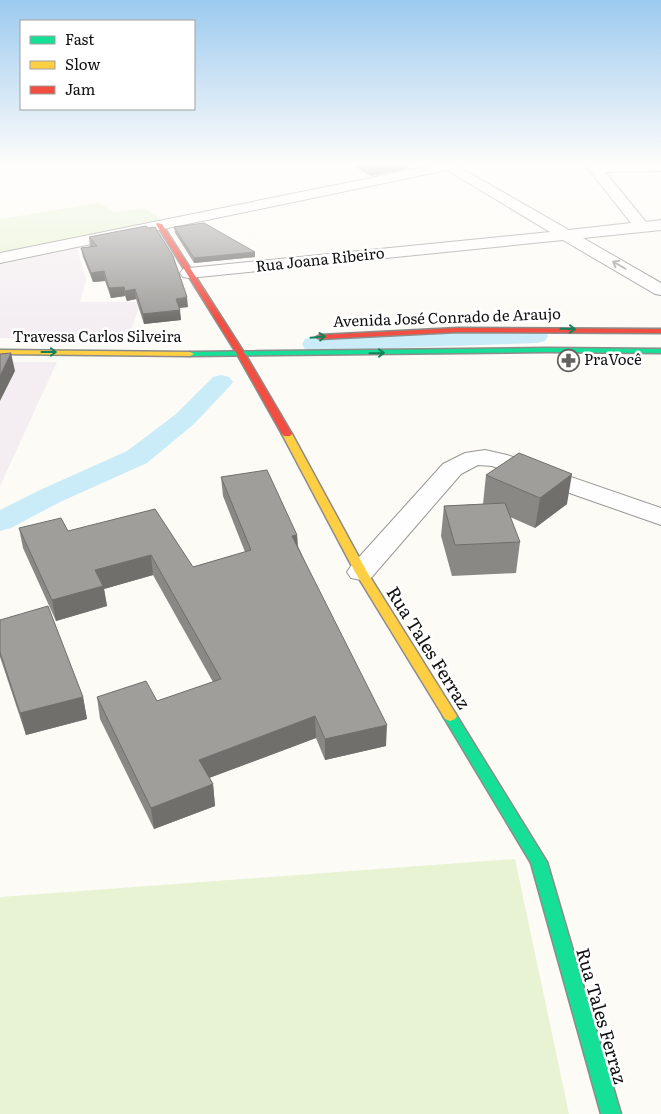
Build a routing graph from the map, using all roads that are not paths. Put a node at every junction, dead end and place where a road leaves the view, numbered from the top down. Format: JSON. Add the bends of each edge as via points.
{"nodes":[{"id":1,"x":194,"y":217,"type":"edge"},
{"id":2,"x":536,"y":217,"type":"edge"},
{"id":3,"x":634,"y":217,"type":"edge"},
{"id":4,"x":159,"y":224,"type":"junction"},
{"id":5,"x":661,"y":225,"type":"edge"},
{"id":6,"x":642,"y":227,"type":"junction"},
{"id":7,"x":566,"y":235,"type":"junction"},
{"id":8,"x":0,"y":258,"type":"edge"},
{"id":9,"x":189,"y":274,"type":"junction"},
{"id":10,"x":661,"y":290,"type":"edge"},
{"id":11,"x":661,"y":331,"type":"edge"},
{"id":12,"x":307,"y":338,"type":"dead end"},
{"id":13,"x":271,"y":342,"type":"dead end"},
{"id":14,"x":238,"y":350,"type":"junction"},
{"id":15,"x":661,"y":351,"type":"edge"},
{"id":16,"x":0,"y":352,"type":"edge"},
{"id":17,"x":661,"y":517,"type":"edge"},
{"id":18,"x":360,"y":572,"type":"junction"},
{"id":19,"x":611,"y":1114,"type":"edge"}],
"edges":[{"from":1,"to":4,"type":"street"},
{"from":2,"to":7,"type":"street"},
{"from":3,"to":6,"type":"street"},
{"from":4,"to":8,"type":"street"},
{"from":4,"to":9,"type":"street","name":"Rua Tales Ferraz"},
{"from":5,"to":6,"type":"street","name":"Rua Joana Ribeiro"},
{"from":6,"to":7,"type":"street","name":"Rua Joana Ribeiro"},
{"from":7,"to":9,"type":"street","name":"Rua Joana Ribeiro"},
{"from":10,"to":7,"type":"street","one_way":true},
{"from":9,"to":14,"type":"street","name":"Rua Tales Ferraz"},
{"from":12,"to":11,"type":"street","name":"Avenida José Conrado de Araujo","one_way":true,"via":[[458,330]]},
{"from":13,"to":14,"type":"street"},
{"from":14,"to":15,"type":"street","name":"Avenida José Conrado de Araujo","one_way":true},
{"from":16,"to":14,"type":"street","name":"Travessa Carlos Silveira","one_way":true,"via":[[194,353]]},
{"from":14,"to":18,"type":"street","name":"Rua Tales Ferraz"},
{"from":17,"to":18,"type":"street","via":[[499,460],[473,458],[452,469]]},
{"from":18,"to":19,"type":"street","name":"Rua Tales Ferraz","via":[[539,862]]}]}
